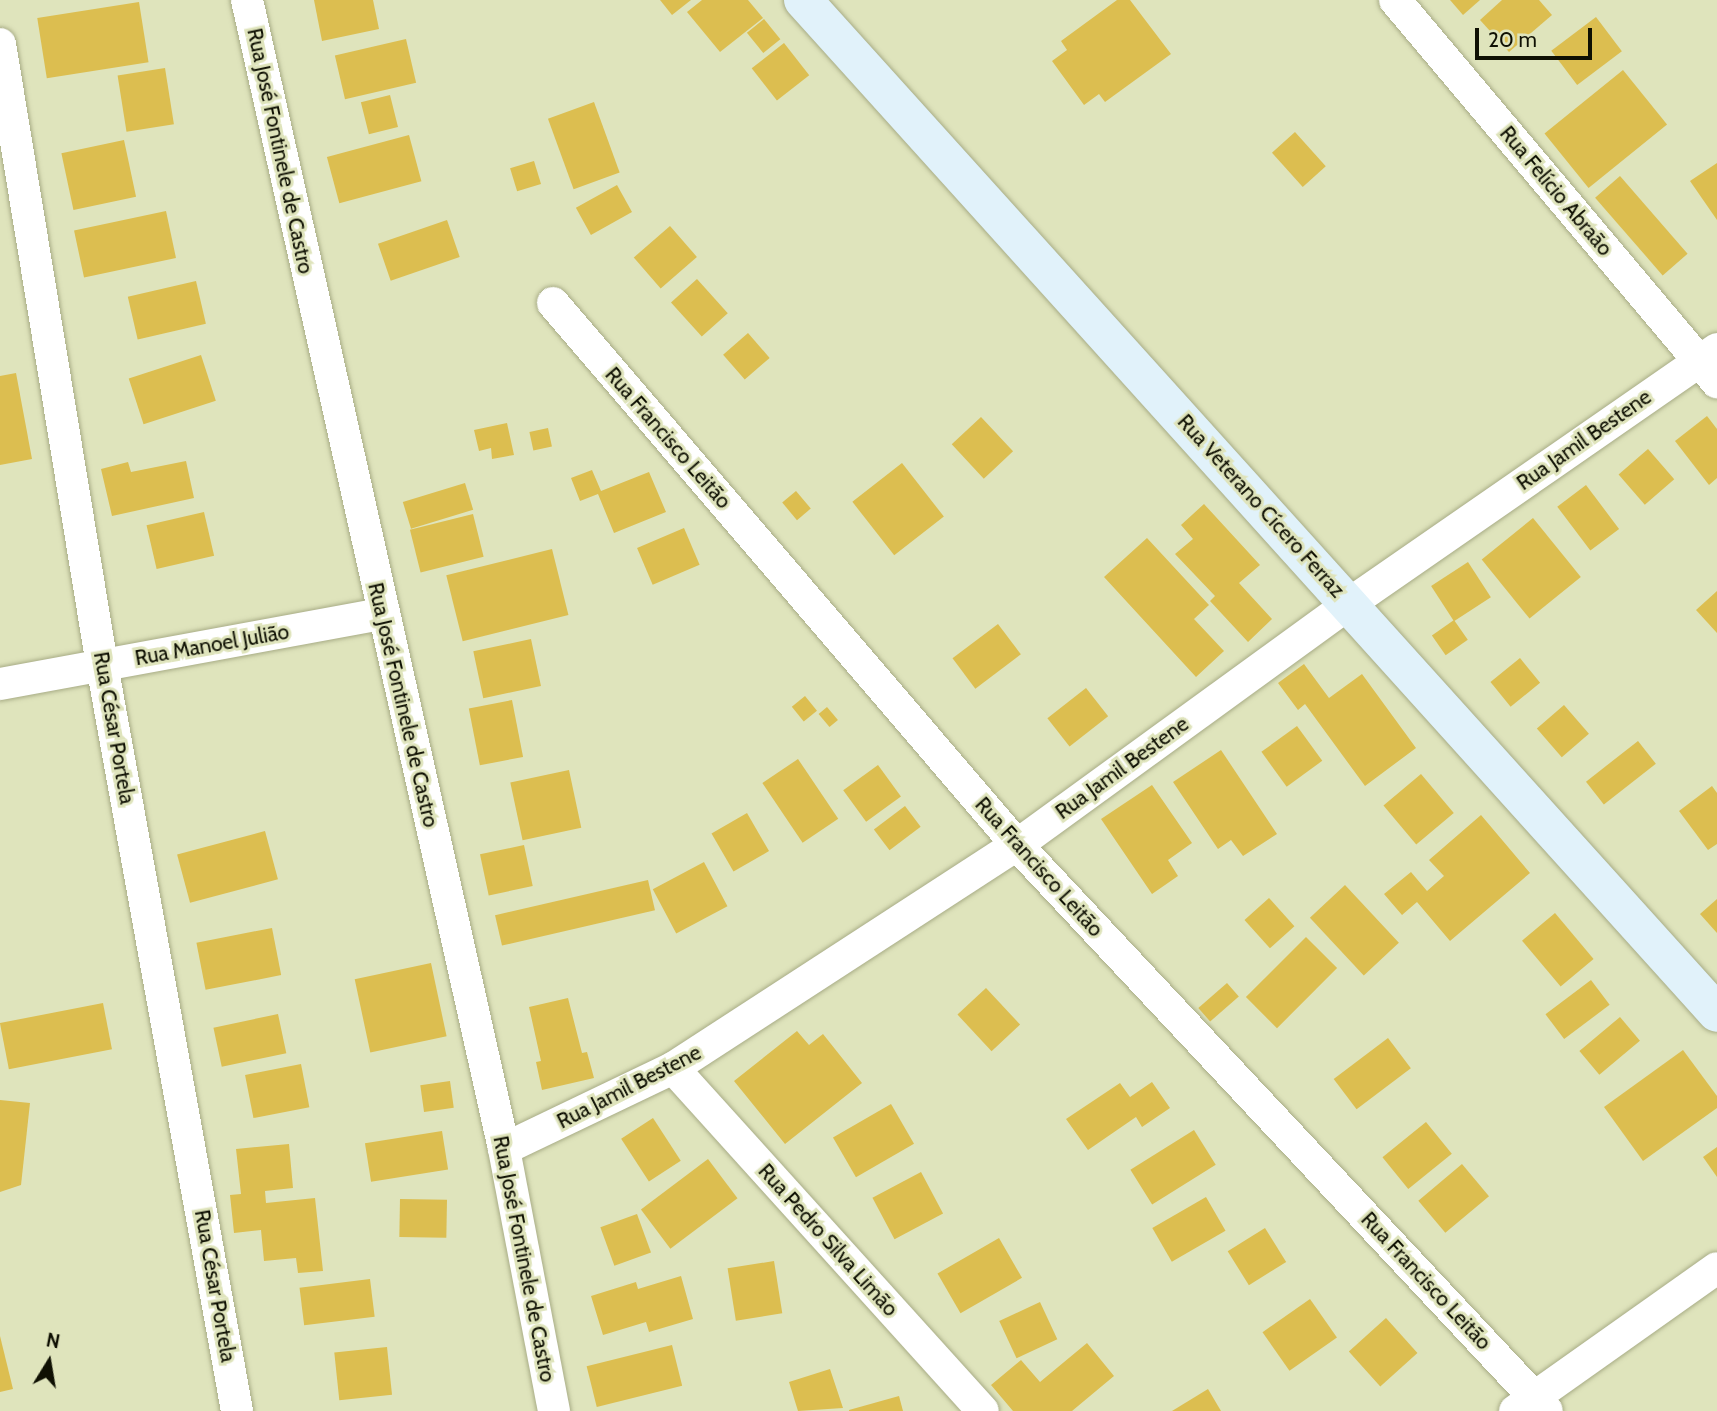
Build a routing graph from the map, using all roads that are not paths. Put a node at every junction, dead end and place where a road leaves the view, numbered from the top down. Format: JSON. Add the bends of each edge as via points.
{"nodes":[{"id":1,"x":247,"y":0,"type":"edge"},
{"id":2,"x":803,"y":0,"type":"edge"},
{"id":3,"x":1395,"y":0,"type":"edge"},
{"id":4,"x":0,"y":44,"type":"edge"},
{"id":5,"x":553,"y":303,"type":"dead end"},
{"id":6,"x":1711,"y":364,"type":"edge"},
{"id":7,"x":1349,"y":604,"type":"junction"},
{"id":8,"x":382,"y":614,"type":"junction"},
{"id":9,"x":102,"y":665,"type":"junction"},
{"id":10,"x":0,"y":684,"type":"edge"},
{"id":11,"x":1017,"y":845,"type":"junction"},
{"id":12,"x":1717,"y":1013,"type":"edge"},
{"id":13,"x":673,"y":1068,"type":"junction"},
{"id":14,"x":504,"y":1149,"type":"junction"},
{"id":15,"x":1717,"y":1268,"type":"edge"},
{"id":16,"x":1533,"y":1406,"type":"edge"},
{"id":17,"x":237,"y":1411,"type":"edge"},
{"id":18,"x":554,"y":1411,"type":"edge"},
{"id":19,"x":983,"y":1411,"type":"edge"}],
"edges":[{"from":1,"to":8,"type":"street","name":"Rua José Fontinele de Castro"},
{"from":2,"to":7,"type":"street","name":"Rua Veterano Cícero Ferraz"},
{"from":3,"to":6,"type":"street","name":"Rua Felício Abraão"},
{"from":4,"to":9,"type":"street","name":"Rua César Portela"},
{"from":5,"to":11,"type":"street","name":"Rua Francisco Leitão"},
{"from":6,"to":7,"type":"street","name":"Rua Jamil Bestene"},
{"from":7,"to":11,"type":"street","name":"Rua Jamil Bestene"},
{"from":7,"to":12,"type":"street","name":"Rua Veterano Cícero Ferraz"},
{"from":8,"to":9,"type":"street","name":"Rua Manoel Julião"},
{"from":8,"to":14,"type":"street","name":"Rua José Fontinele de Castro"},
{"from":9,"to":10,"type":"street","name":"Rua Manoel Julião"},
{"from":9,"to":17,"type":"street","name":"Rua César Portela"},
{"from":11,"to":13,"type":"street","name":"Rua Jamil Bestene"},
{"from":11,"to":16,"type":"street","name":"Rua Francisco Leitão"},
{"from":13,"to":14,"type":"street","name":"Rua Jamil Bestene"},
{"from":13,"to":19,"type":"street","name":"Rua Pedro Silva Limão"},
{"from":14,"to":18,"type":"street","name":"Rua José Fontinele de Castro"},
{"from":15,"to":16,"type":"street"}]}
